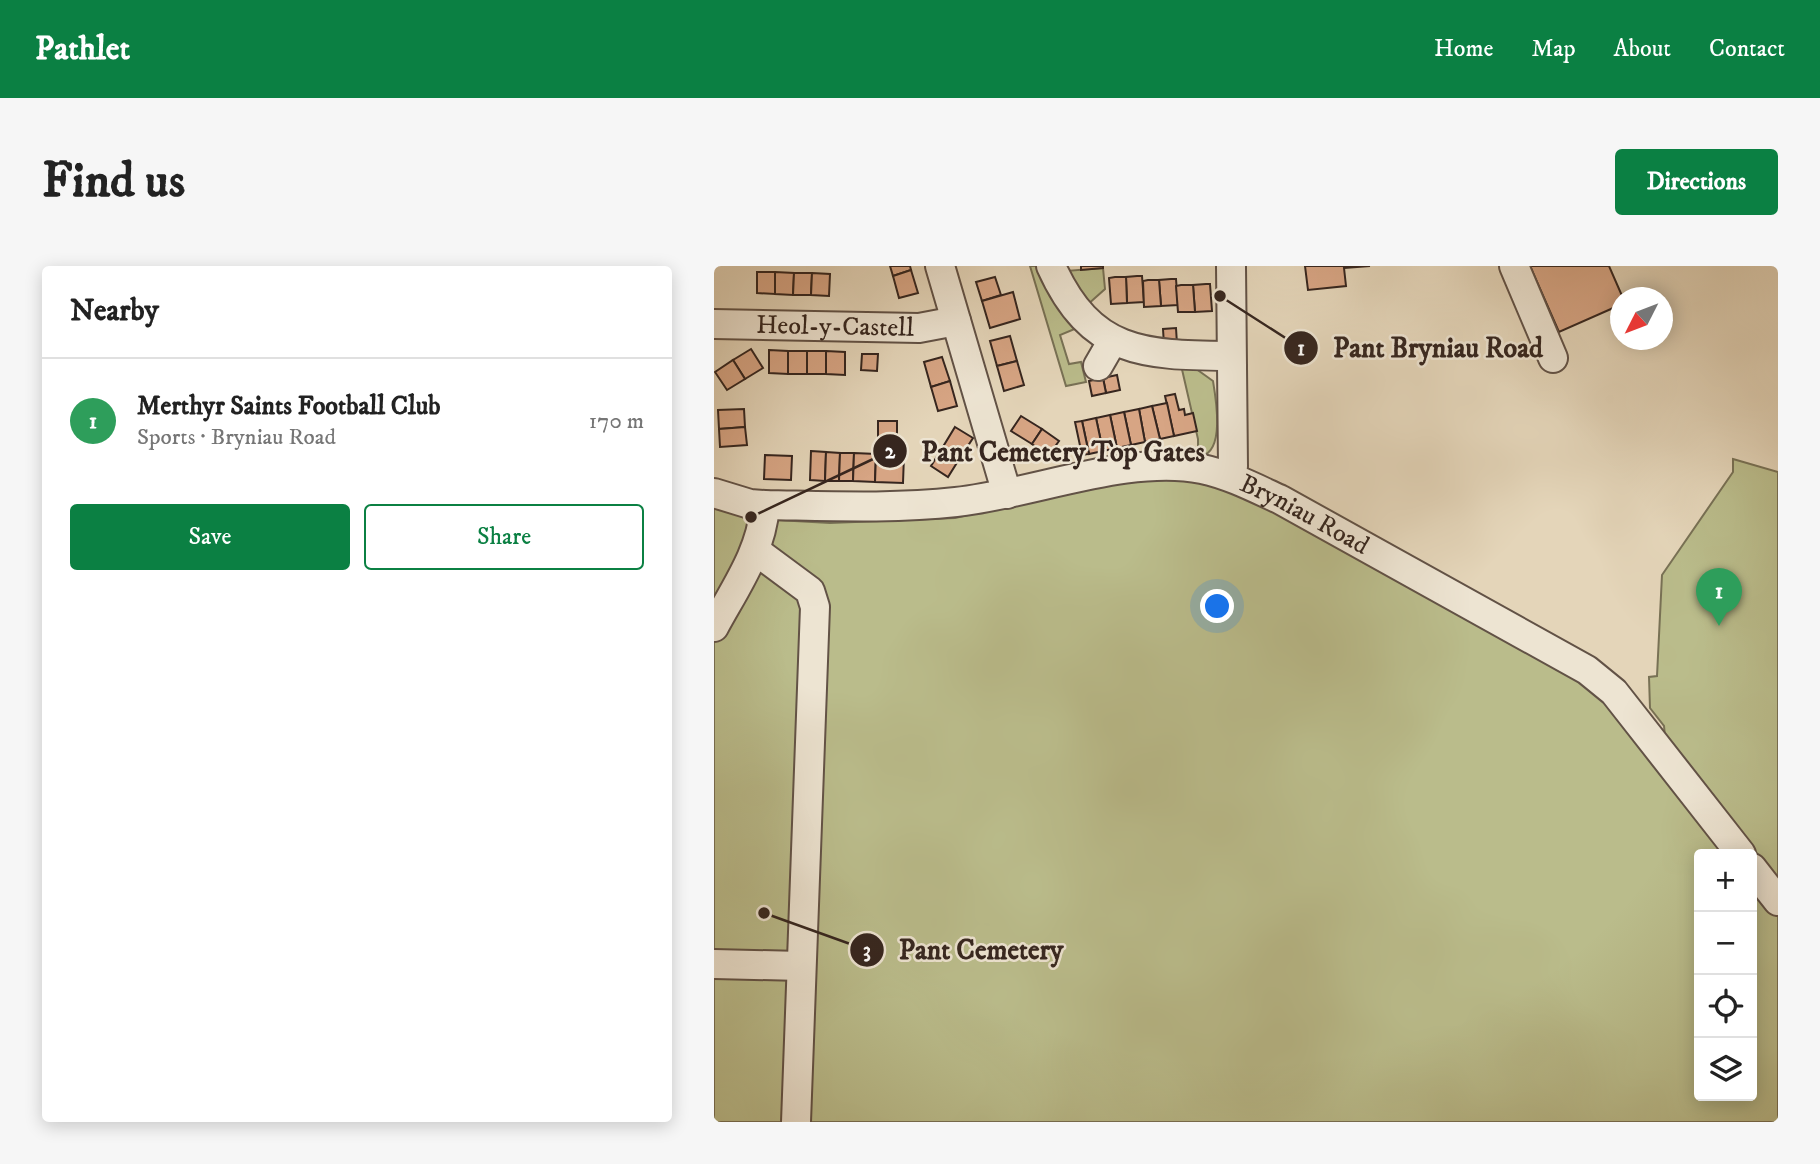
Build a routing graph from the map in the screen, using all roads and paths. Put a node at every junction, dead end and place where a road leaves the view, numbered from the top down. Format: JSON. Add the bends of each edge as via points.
{"nodes":[{"id":1,"x":940,"y":266,"type":"edge"},
{"id":2,"x":1051,"y":266,"type":"edge"},
{"id":3,"x":1231,"y":266,"type":"edge"},
{"id":4,"x":1514,"y":266,"type":"edge"},
{"id":5,"x":956,"y":321,"type":"junction"},
{"id":6,"x":714,"y":324,"type":"edge"},
{"id":7,"x":1113,"y":340,"type":"junction"},
{"id":8,"x":1231,"y":356,"type":"junction"},
{"id":9,"x":1553,"y":358,"type":"dead end"},
{"id":10,"x":1098,"y":366,"type":"dead end"},
{"id":11,"x":1231,"y":476,"type":"junction"},
{"id":12,"x":714,"y":492,"type":"edge"},
{"id":13,"x":1006,"y":494,"type":"junction"},
{"id":14,"x":765,"y":505,"type":"junction"},
{"id":15,"x":756,"y":551,"type":"junction"},
{"id":16,"x":714,"y":627,"type":"edge"},
{"id":17,"x":1737,"y":849,"type":"edge"},
{"id":18,"x":1757,"y":874,"type":"edge"},
{"id":19,"x":1778,"y":901,"type":"edge"},
{"id":20,"x":714,"y":964,"type":"edge"},
{"id":21,"x":801,"y":966,"type":"junction"},
{"id":22,"x":796,"y":1122,"type":"edge"}],
"edges":[{"from":1,"to":5,"type":"street"},
{"from":2,"to":7,"type":"street","via":[[1080,315]]},
{"from":3,"to":8,"type":"street"},
{"from":4,"to":9,"type":"street"},
{"from":5,"to":6,"type":"street","name":"Heol-y-Castell","via":[[919,328]]},
{"from":5,"to":13,"type":"street"},
{"from":7,"to":8,"type":"street","via":[[1166,356]]},
{"from":7,"to":10,"type":"street"},
{"from":8,"to":11,"type":"street"},
{"from":11,"to":13,"type":"street","name":"Bryniau Road","via":[[1149,465]]},
{"from":11,"to":17,"type":"street","name":"Bryniau Road","via":[[1587,670],[1614,692]]},
{"from":12,"to":14,"type":"street","name":"Bryniau Road"},
{"from":13,"to":14,"type":"street","name":"Bryniau Road","via":[[896,506]]},
{"from":14,"to":15,"type":"street"},
{"from":15,"to":16,"type":"street"},
{"from":15,"to":21,"type":"street","via":[[810,591],[815,607]]},
{"from":18,"to":19,"type":"street"},
{"from":20,"to":21,"type":"street"},
{"from":21,"to":22,"type":"street"}]}
